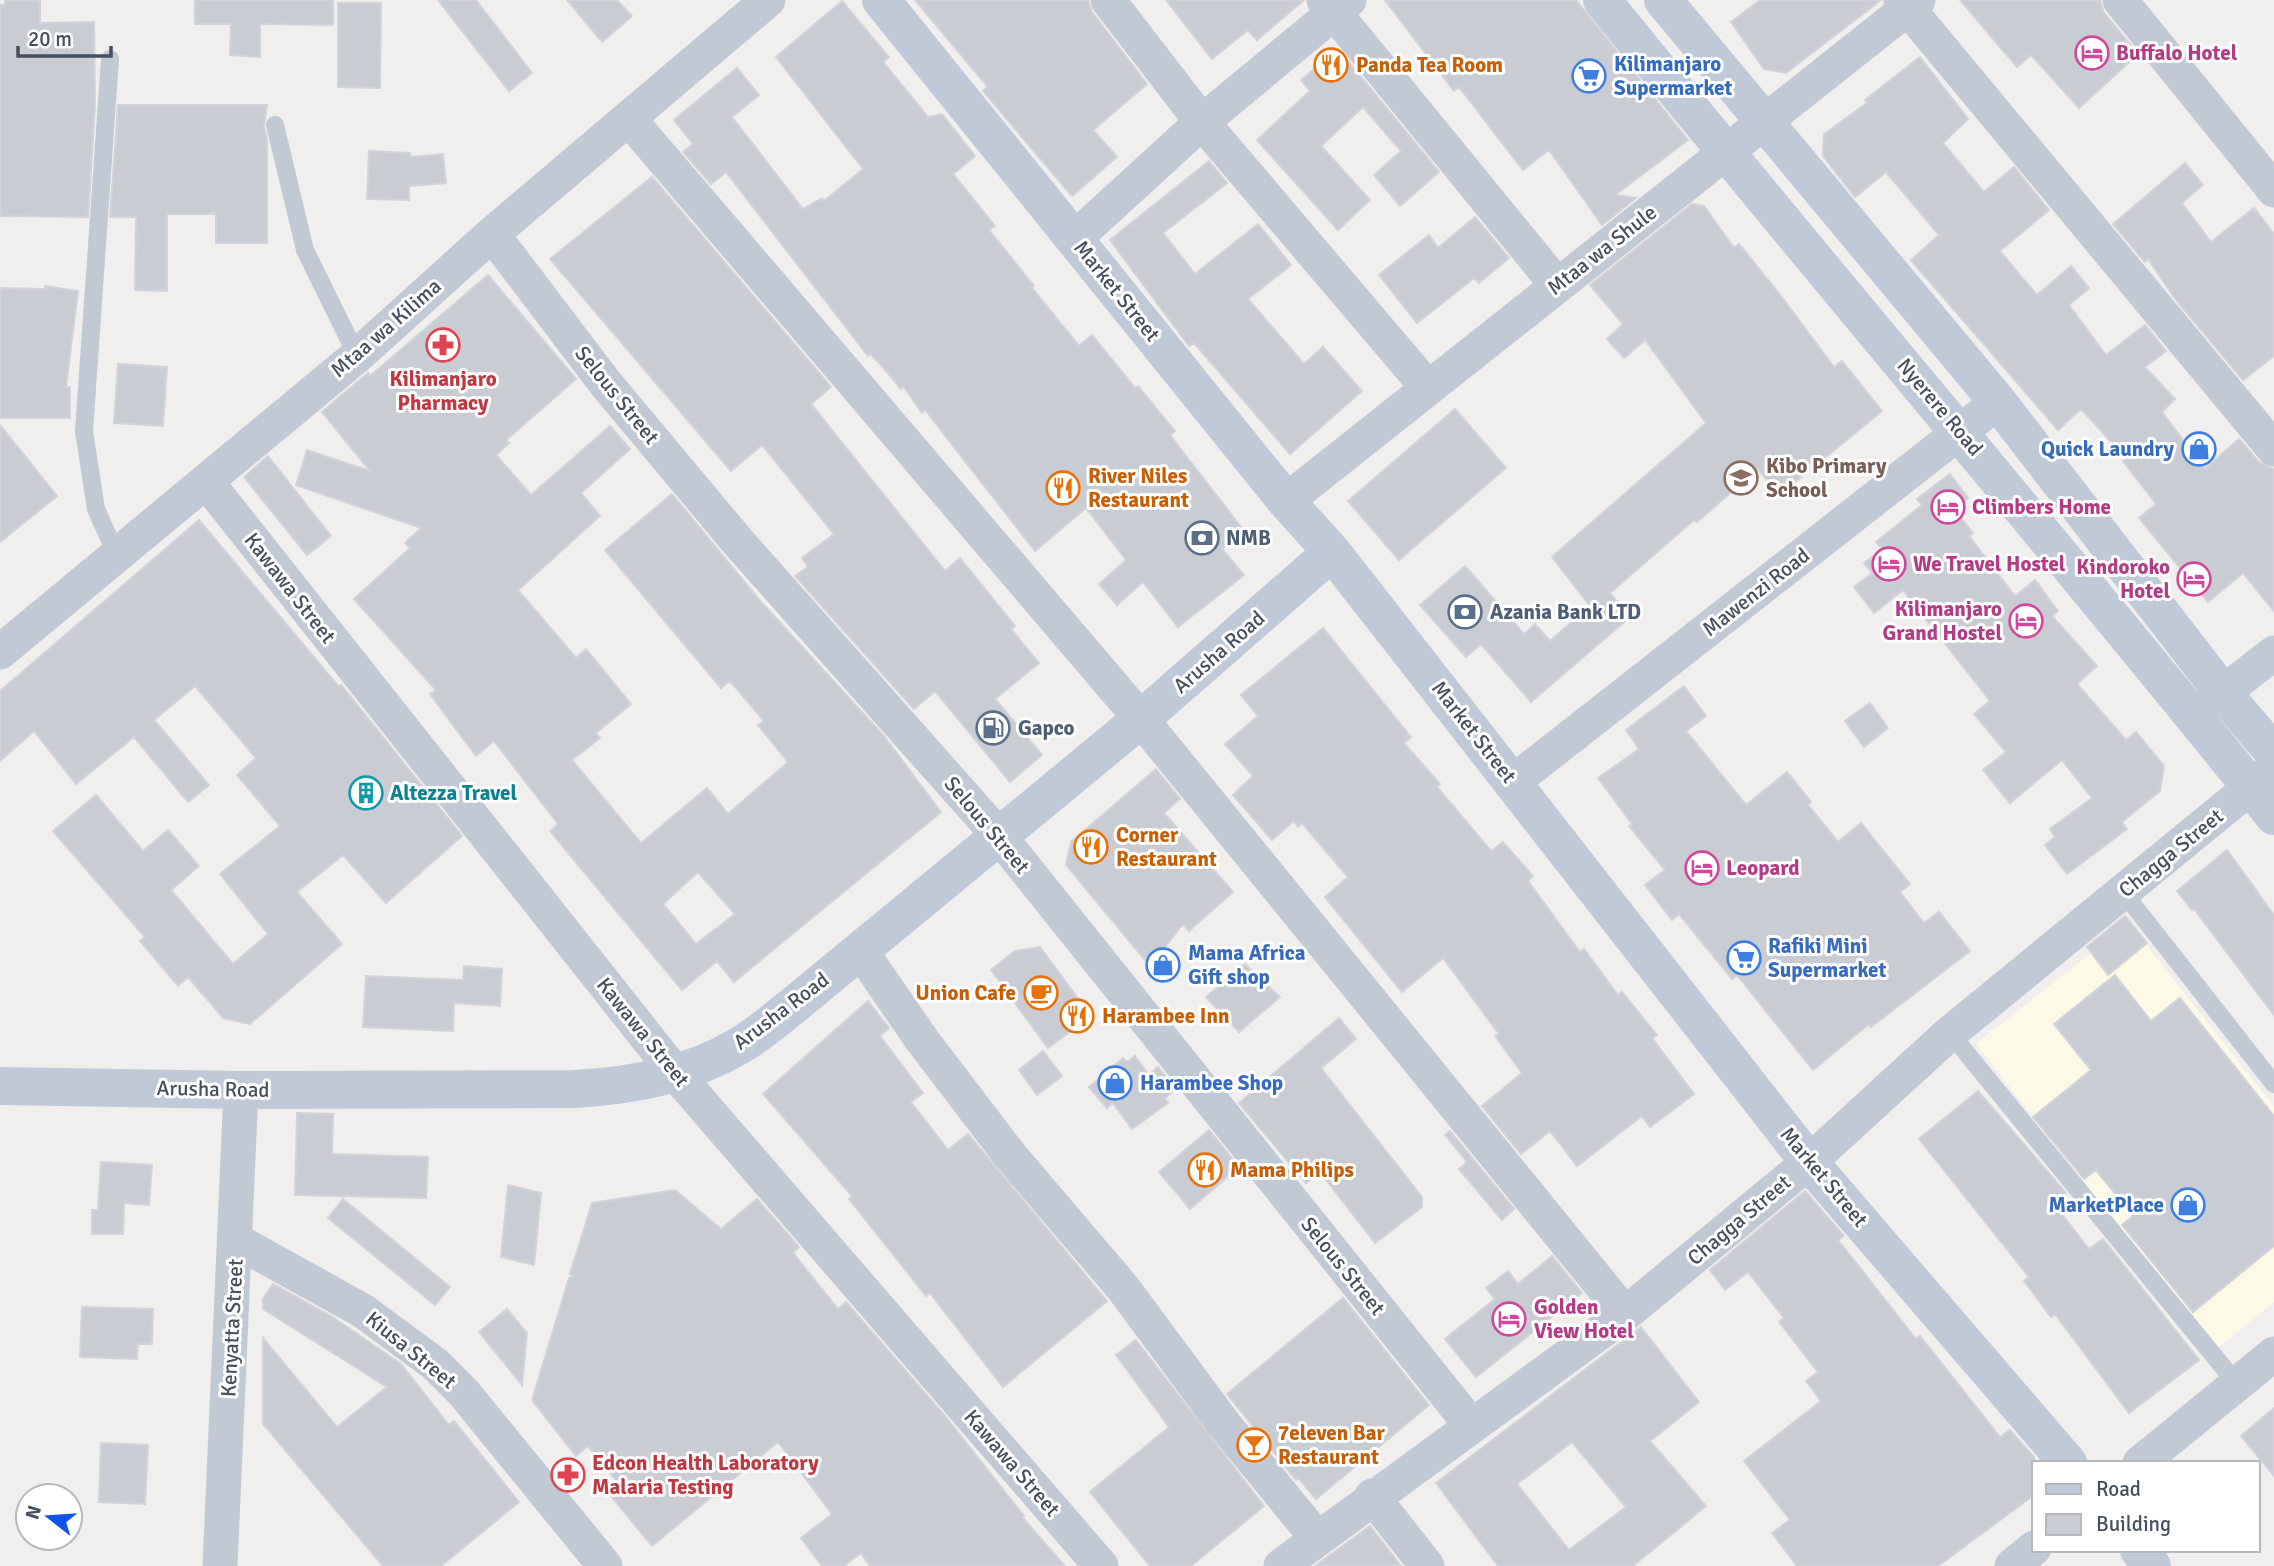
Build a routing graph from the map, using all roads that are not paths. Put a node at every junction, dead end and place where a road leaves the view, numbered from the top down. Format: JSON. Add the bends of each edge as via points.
{"nodes":[{"id":1,"x":768,"y":0,"type":"edge"},
{"id":2,"x":881,"y":0,"type":"edge"},
{"id":3,"x":1108,"y":0,"type":"edge"},
{"id":4,"x":1602,"y":0,"type":"edge"},
{"id":5,"x":1663,"y":0,"type":"edge"},
{"id":6,"x":2120,"y":0,"type":"edge"},
{"id":7,"x":1909,"y":3,"type":"edge"},
{"id":8,"x":1336,"y":4,"type":"edge"},
{"id":9,"x":110,"y":59,"type":"dead end"},
{"id":10,"x":629,"y":119,"type":"junction"},
{"id":11,"x":1766,"y":121,"type":"junction"},
{"id":12,"x":1202,"y":122,"type":"junction"},
{"id":13,"x":275,"y":125,"type":"dead end"},
{"id":14,"x":1725,"y":153,"type":"junction"},
{"id":15,"x":2274,"y":190,"type":"edge"},
{"id":16,"x":492,"y":234,"type":"junction"},
{"id":17,"x":1074,"y":239,"type":"junction"},
{"id":18,"x":1557,"y":285,"type":"junction"},
{"id":19,"x":357,"y":356,"type":"junction"},
{"id":20,"x":1428,"y":388,"type":"junction"},
{"id":21,"x":1998,"y":402,"type":"junction"},
{"id":22,"x":1961,"y":431,"type":"junction"},
{"id":23,"x":2274,"y":449,"type":"edge"},
{"id":24,"x":206,"y":481,"type":"junction"},
{"id":25,"x":1286,"y":501,"type":"junction"},
{"id":26,"x":1332,"y":552,"type":"junction"},
{"id":27,"x":117,"y":556,"type":"junction"},
{"id":28,"x":0,"y":652,"type":"edge"},
{"id":29,"x":2274,"y":653,"type":"edge"},
{"id":30,"x":2223,"y":693,"type":"junction"},
{"id":31,"x":2193,"y":716,"type":"junction"},
{"id":32,"x":1141,"y":719,"type":"junction"},
{"id":33,"x":2274,"y":752,"type":"edge"},
{"id":34,"x":1513,"y":782,"type":"junction"},
{"id":35,"x":2266,"y":790,"type":"edge"},
{"id":36,"x":1000,"y":837,"type":"junction"},
{"id":37,"x":2123,"y":892,"type":"junction"},
{"id":38,"x":860,"y":950,"type":"junction"},
{"id":39,"x":1950,"y":1033,"type":"junction"},
{"id":40,"x":676,"y":1074,"type":"junction"},
{"id":41,"x":2274,"y":1084,"type":"edge"},
{"id":42,"x":0,"y":1086,"type":"edge"},
{"id":43,"x":241,"y":1090,"type":"junction"},
{"id":44,"x":1810,"y":1162,"type":"junction"},
{"id":45,"x":237,"y":1241,"type":"junction"},
{"id":46,"x":1625,"y":1314,"type":"junction"},
{"id":47,"x":2274,"y":1354,"type":"edge"},
{"id":48,"x":2237,"y":1384,"type":"junction"},
{"id":49,"x":1471,"y":1425,"type":"junction"},
{"id":50,"x":2066,"y":1461,"type":"edge"},
{"id":51,"x":2142,"y":1461,"type":"edge"},
{"id":52,"x":1372,"y":1496,"type":"junction"},
{"id":53,"x":1317,"y":1538,"type":"junction"},
{"id":54,"x":2032,"y":1550,"type":"edge"},
{"id":55,"x":2141,"y":1552,"type":"edge"},
{"id":56,"x":220,"y":1566,"type":"edge"},
{"id":57,"x":605,"y":1566,"type":"edge"},
{"id":58,"x":1101,"y":1566,"type":"edge"},
{"id":59,"x":1281,"y":1566,"type":"edge"},
{"id":60,"x":1427,"y":1566,"type":"edge"},
{"id":61,"x":2012,"y":1566,"type":"edge"},
{"id":62,"x":2152,"y":1566,"type":"edge"}],
"edges":[{"from":1,"to":10,"type":"street","name":"Mtaa wa Kilima"},
{"from":2,"to":17,"type":"main road","name":"Market Street"},
{"from":3,"to":12,"type":"street"},
{"from":4,"to":14,"type":"main road","name":"Nyerere Road"},
{"from":5,"to":11,"type":"main road"},
{"from":6,"to":15,"type":"street"},
{"from":7,"to":11,"type":"street","name":"Mtaa wa Shule"},
{"from":7,"to":23,"type":"street"},
{"from":8,"to":12,"type":"street"},
{"from":8,"to":18,"type":"street"},
{"from":9,"to":27,"type":"lane","via":[[84,431],[96,509]]},
{"from":10,"to":16,"type":"street","name":"Mtaa wa Kilima"},
{"from":10,"to":32,"type":"street"},
{"from":11,"to":14,"type":"street","name":"Mtaa wa Shule"},
{"from":11,"to":21,"type":"main road"},
{"from":12,"to":17,"type":"street"},
{"from":12,"to":20,"type":"street"},
{"from":13,"to":19,"type":"lane","via":[[305,250]]},
{"from":14,"to":18,"type":"street","name":"Mtaa wa Shule"},
{"from":14,"to":22,"type":"main road","name":"Nyerere Road"},
{"from":16,"to":19,"type":"street","name":"Mtaa wa Kilima"},
{"from":16,"to":36,"type":"street","name":"Selous Street","via":[[606,384],[730,533]]},
{"from":17,"to":25,"type":"main road","name":"Market Street"},
{"from":18,"to":20,"type":"street","name":"Mtaa wa Shule"},
{"from":19,"to":24,"type":"street","name":"Mtaa wa Kilima"},
{"from":20,"to":25,"type":"street","name":"Mtaa wa Shule"},
{"from":21,"to":22,"type":"street","name":"Mawenzi Road"},
{"from":21,"to":30,"type":"main road"},
{"from":22,"to":31,"type":"main road","name":"Nyerere Road"},
{"from":22,"to":34,"type":"street","name":"Mawenzi Road"},
{"from":24,"to":27,"type":"street","name":"Mtaa wa Kilima"},
{"from":24,"to":40,"type":"street","name":"Kawawa Street"},
{"from":25,"to":26,"type":"main road","name":"Market Street"},
{"from":26,"to":32,"type":"main road","name":"Arusha Road"},
{"from":26,"to":34,"type":"main road","name":"Market Street"},
{"from":27,"to":28,"type":"street","name":"Mtaa wa Kilima"},
{"from":29,"to":30,"type":"street"},
{"from":30,"to":31,"type":"street"},
{"from":30,"to":33,"type":"main road"},
{"from":31,"to":35,"type":"main road","name":"Nyerere Road"},
{"from":32,"to":36,"type":"main road","name":"Arusha Road"},
{"from":32,"to":46,"type":"street"},
{"from":34,"to":44,"type":"main road","name":"Market Street"},
{"from":35,"to":37,"type":"street","name":"Chagga Street"},
{"from":36,"to":38,"type":"main road","name":"Arusha Road"},
{"from":36,"to":49,"type":"street","name":"Selous Street"},
{"from":37,"to":39,"type":"street","name":"Chagga Street"},
{"from":37,"to":41,"type":"lane"},
{"from":38,"to":40,"type":"main road","name":"Arusha Road","via":[[738,1047]]},
{"from":38,"to":53,"type":"street","via":[[1009,1154],[1123,1288],[1223,1423]]},
{"from":39,"to":44,"type":"street","name":"Chagga Street"},
{"from":39,"to":48,"type":"lane"},
{"from":40,"to":43,"type":"main road","name":"Arusha Road","via":[[574,1089]]},
{"from":40,"to":58,"type":"street","name":"Kawawa Street"},
{"from":42,"to":43,"type":"main road","name":"Arusha Road"},
{"from":43,"to":45,"type":"street","name":"Kenyatta Street"},
{"from":44,"to":46,"type":"street","name":"Chagga Street"},
{"from":44,"to":50,"type":"main road","name":"Market Street"},
{"from":45,"to":56,"type":"street","name":"Kenyatta Street"},
{"from":45,"to":57,"type":"street","name":"Kiusa Street","via":[[363,1311],[435,1364],[464,1392]]},
{"from":46,"to":49,"type":"street","name":"Chagga Street"},
{"from":47,"to":48,"type":"street"},
{"from":48,"to":51,"type":"street"},
{"from":49,"to":52,"type":"street","name":"Chagga Street"},
{"from":52,"to":53,"type":"street","name":"Chagga Street"},
{"from":52,"to":60,"type":"street"},
{"from":53,"to":59,"type":"street","name":"Chagga Street"},
{"from":54,"to":61,"type":"street"},
{"from":55,"to":62,"type":"main road"}]}
